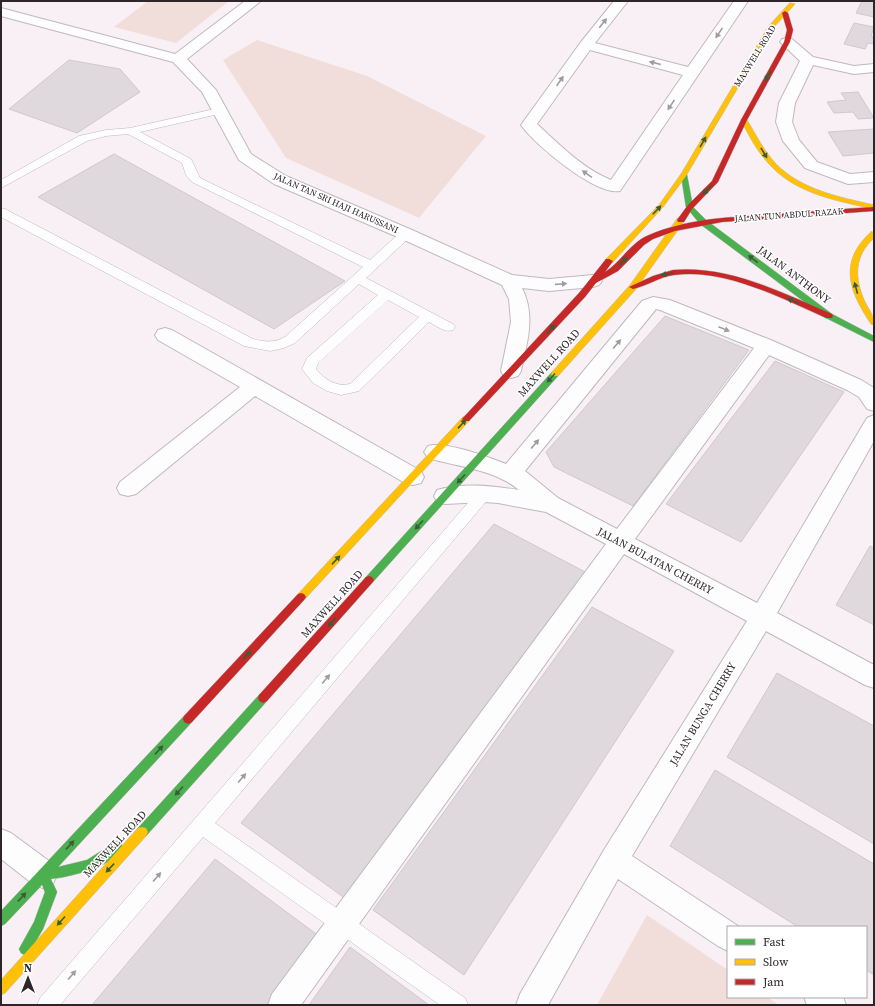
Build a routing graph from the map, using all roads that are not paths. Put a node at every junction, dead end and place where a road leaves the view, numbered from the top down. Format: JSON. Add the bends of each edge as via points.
{"nodes":[{"id":1,"x":254,"y":1,"type":"edge"},
{"id":2,"x":621,"y":1,"type":"edge"},
{"id":3,"x":741,"y":1,"type":"edge"},
{"id":4,"x":794,"y":1,"type":"edge"},
{"id":5,"x":1,"y":12,"type":"edge"},
{"id":6,"x":785,"y":13,"type":"junction"},
{"id":7,"x":787,"y":42,"type":"junction"},
{"id":8,"x":586,"y":45,"type":"junction"},
{"id":9,"x":178,"y":59,"type":"junction"},
{"id":10,"x":808,"y":60,"type":"junction"},
{"id":11,"x":874,"y":68,"type":"edge"},
{"id":12,"x":693,"y":73,"type":"junction"},
{"id":13,"x":219,"y":111,"type":"junction"},
{"id":14,"x":744,"y":120,"type":"junction"},
{"id":15,"x":130,"y":131,"type":"junction"},
{"id":16,"x":684,"y":175,"type":"junction"},
{"id":17,"x":874,"y":177,"type":"edge"},
{"id":18,"x":1,"y":185,"type":"edge"},
{"id":19,"x":690,"y":208,"type":"junction"},
{"id":20,"x":874,"y":208,"type":"edge"},
{"id":21,"x":1,"y":212,"type":"edge"},
{"id":22,"x":703,"y":222,"type":"junction"},
{"id":23,"x":674,"y":229,"type":"junction"},
{"id":24,"x":406,"y":234,"type":"junction"},
{"id":25,"x":874,"y":234,"type":"edge"},
{"id":26,"x":371,"y":266,"type":"junction"},
{"id":27,"x":357,"y":278,"type":"junction"},
{"id":28,"x":509,"y":281,"type":"junction"},
{"id":29,"x":593,"y":281,"type":"junction"},
{"id":30,"x":633,"y":287,"type":"junction"},
{"id":31,"x":387,"y":294,"type":"junction"},
{"id":32,"x":428,"y":316,"type":"junction"},
{"id":33,"x":829,"y":316,"type":"junction"},
{"id":34,"x":874,"y":322,"type":"edge"},
{"id":35,"x":448,"y":326,"type":"dead end"},
{"id":36,"x":165,"y":335,"type":"dead end"},
{"id":37,"x":874,"y":339,"type":"edge"},
{"id":38,"x":766,"y":346,"type":"junction"},
{"id":39,"x":511,"y":371,"type":"junction"},
{"id":40,"x":254,"y":386,"type":"junction"},
{"id":41,"x":874,"y":404,"type":"edge"},
{"id":42,"x":871,"y":434,"type":"edge"},
{"id":43,"x":436,"y":452,"type":"junction"},
{"id":44,"x":477,"y":461,"type":"junction"},
{"id":45,"x":510,"y":474,"type":"junction"},
{"id":46,"x":413,"y":477,"type":"junction"},
{"id":47,"x":128,"y":488,"type":"dead end"},
{"id":48,"x":484,"y":494,"type":"junction"},
{"id":49,"x":445,"y":496,"type":"junction"},
{"id":50,"x":550,"y":504,"type":"junction"},
{"id":51,"x":620,"y":542,"type":"junction"},
{"id":52,"x":762,"y":617,"type":"junction"},
{"id":53,"x":874,"y":678,"type":"edge"},
{"id":54,"x":256,"y":706,"type":"junction"},
{"id":55,"x":202,"y":825,"type":"junction"},
{"id":56,"x":1,"y":842,"type":"edge"},
{"id":57,"x":614,"y":860,"type":"junction"},
{"id":58,"x":43,"y":874,"type":"junction"},
{"id":59,"x":1,"y":920,"type":"edge"},
{"id":60,"x":342,"y":923,"type":"junction"},
{"id":61,"x":727,"y":935,"type":"edge"},
{"id":62,"x":1,"y":979,"type":"edge"},
{"id":63,"x":1,"y":989,"type":"edge"},
{"id":64,"x":820,"y":998,"type":"edge"},
{"id":65,"x":47,"y":1005,"type":"edge"},
{"id":66,"x":283,"y":1005,"type":"edge"},
{"id":67,"x":458,"y":1005,"type":"edge"},
{"id":68,"x":531,"y":1005,"type":"edge"},
{"id":69,"x":831,"y":1005,"type":"edge"}],
"edges":[{"from":1,"to":9,"type":"street"},
{"from":8,"to":2,"type":"street","one_way":true},
{"from":3,"to":12,"type":"street","one_way":true},
{"from":4,"to":6,"type":"main road"},
{"from":5,"to":9,"type":"street"},
{"from":6,"to":7,"type":"main road","name":"MAXWELL ROAD","via":[[790,30]]},
{"from":16,"to":6,"type":"main road","name":"MAXWELL ROAD","one_way":true,"via":[[771,27]]},
{"from":7,"to":10,"type":"street"},
{"from":7,"to":14,"type":"main road","name":"MAXWELL ROAD","one_way":true},
{"from":12,"to":8,"type":"street","one_way":true},
{"from":12,"to":8,"type":"street","one_way":true,"via":[[614,187],[598,182],[566,159],[529,125]]},
{"from":9,"to":13,"type":"street","name":"JALAN TAN SRI HAJI HARUSSANI","via":[[208,90]]},
{"from":10,"to":11,"type":"street","via":[[854,70]]},
{"from":10,"to":17,"type":"street","via":[[788,103],[784,122],[791,142],[811,165],[848,179]]},
{"from":13,"to":15,"type":"lane"},
{"from":13,"to":24,"type":"street","name":"JALAN TAN SRI HAJI HARUSSANI","via":[[246,157],[280,180]]},
{"from":14,"to":19,"type":"main road","name":"MAXWELL ROAD","one_way":true,"via":[[714,182]]},
{"from":14,"to":20,"type":"main road","one_way":true,"via":[[768,160],[795,183],[818,195]]},
{"from":15,"to":18,"type":"lane","via":[[83,138]]},
{"from":15,"to":26,"type":"lane","via":[[187,161],[196,180]]},
{"from":16,"to":19,"type":"main road"},
{"from":29,"to":16,"type":"main road","name":"MAXWELL ROAD","one_way":true,"via":[[618,250],[661,206]]},
{"from":19,"to":22,"type":"main road","name":"JALAN ANTHONY"},
{"from":19,"to":23,"type":"main road","name":"MAXWELL ROAD"},
{"from":20,"to":22,"type":"main road","name":"JALAN TUN ABDUL RAZAK"},
{"from":21,"to":27,"type":"lane","via":[[249,343],[268,348],[290,340]]},
{"from":22,"to":23,"type":"main road","name":"MAXWELL ROAD"},
{"from":33,"to":22,"type":"main road","name":"JALAN ANTHONY","one_way":true},
{"from":29,"to":23,"type":"main road","name":"MAXWELL ROAD","one_way":true,"via":[[615,269],[641,243]]},
{"from":23,"to":30,"type":"main road","name":"MAXWELL ROAD"},
{"from":24,"to":26,"type":"lane"},
{"from":24,"to":28,"type":"street","name":"JALAN TAN SRI HAJI HARUSSANI"},
{"from":34,"to":25,"type":"main road","one_way":true,"via":[[864,309],[854,288],[853,267],[859,248]]},
{"from":26,"to":27,"type":"lane"},
{"from":27,"to":31,"type":"lane"},
{"from":28,"to":29,"type":"street","name":"JALAN TAN SRI HAJI HARUSSANI","one_way":true,"via":[[550,285]]},
{"from":28,"to":39,"type":"street","via":[[518,299],[521,322]]},
{"from":39,"to":29,"type":"main road","name":"MAXWELL ROAD","one_way":true},
{"from":33,"to":30,"type":"main road","one_way":true,"via":[[756,286],[710,274],[662,274]]},
{"from":30,"to":44,"type":"main road","name":"MAXWELL ROAD","one_way":true},
{"from":31,"to":32,"type":"lane"},
{"from":31,"to":32,"type":"lane","via":[[312,361],[309,369],[313,376],[334,388],[354,388]]},
{"from":32,"to":35,"type":"lane"},
{"from":33,"to":37,"type":"main road","name":"JALAN ANTHONY"},
{"from":36,"to":40,"type":"street"},
{"from":38,"to":41,"type":"street","via":[[854,385],[866,392]]},
{"from":45,"to":38,"type":"street","one_way":true,"via":[[649,305],[663,304]]},
{"from":38,"to":51,"type":"street"},
{"from":43,"to":39,"type":"main road","name":"MAXWELL ROAD","one_way":true},
{"from":40,"to":46,"type":"street"},
{"from":40,"to":47,"type":"street"},
{"from":42,"to":52,"type":"street","name":"JALAN BUNGA CHERRY"},
{"from":43,"to":44,"type":"street","name":"JALAN BULATAN CHERRY"},
{"from":43,"to":46,"type":"main road","name":"MAXWELL ROAD"},
{"from":44,"to":45,"type":"street","name":"JALAN BULATAN CHERRY"},
{"from":44,"to":49,"type":"main road","name":"MAXWELL ROAD","one_way":true},
{"from":45,"to":50,"type":"street","name":"JALAN BULATAN CHERRY","via":[[519,478]]},
{"from":58,"to":46,"type":"main road","name":"MAXWELL ROAD","one_way":true},
{"from":48,"to":49,"type":"street"},
{"from":48,"to":50,"type":"street"},
{"from":55,"to":48,"type":"lane","one_way":true},
{"from":49,"to":54,"type":"main road","name":"MAXWELL ROAD","one_way":true},
{"from":50,"to":51,"type":"street","name":"JALAN BULATAN CHERRY"},
{"from":51,"to":52,"type":"street","name":"JALAN BULATAN CHERRY"},
{"from":51,"to":60,"type":"street"},
{"from":52,"to":53,"type":"street","name":"JALAN BULATAN CHERRY"},
{"from":52,"to":57,"type":"street","name":"JALAN BUNGA CHERRY"},
{"from":54,"to":58,"type":"main road","via":[[217,737],[116,847],[98,862],[72,872]]},
{"from":54,"to":63,"type":"main road","name":"MAXWELL ROAD","one_way":true},
{"from":55,"to":60,"type":"lane"},
{"from":65,"to":55,"type":"lane","one_way":true},
{"from":56,"to":58,"type":"street"},
{"from":57,"to":61,"type":"street"},
{"from":57,"to":68,"type":"street","name":"JALAN BUNGA CHERRY"},
{"from":59,"to":58,"type":"main road","name":"MAXWELL ROAD","one_way":true},
{"from":58,"to":62,"type":"main road","via":[[52,892],[39,925],[20,957]]},
{"from":60,"to":66,"type":"street"},
{"from":60,"to":67,"type":"lane"},
{"from":64,"to":69,"type":"street"}]}
